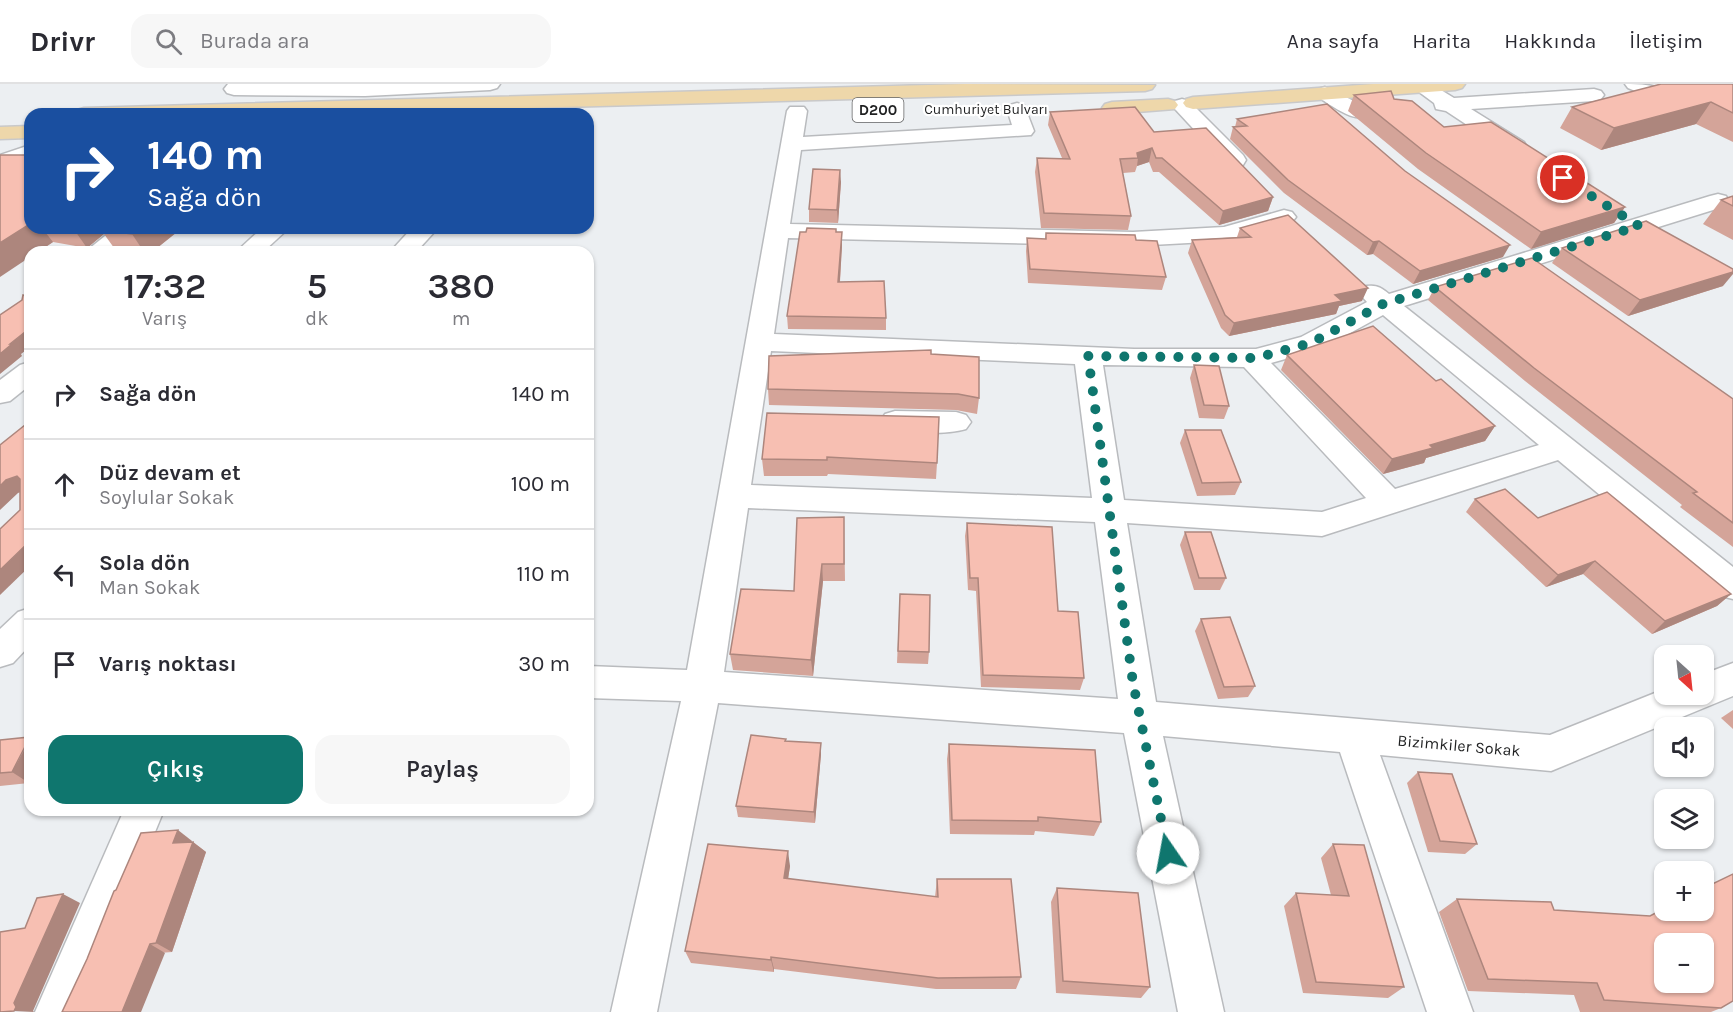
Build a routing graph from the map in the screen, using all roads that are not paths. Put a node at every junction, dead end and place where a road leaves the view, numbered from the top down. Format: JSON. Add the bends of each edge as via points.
{"nodes":[{"id":1,"x":242,"y":84,"type":"edge"},
{"id":2,"x":489,"y":84,"type":"edge"},
{"id":3,"x":1635,"y":84,"type":"edge"},
{"id":4,"x":1146,"y":85,"type":"edge"},
{"id":5,"x":1068,"y":86,"type":"edge"},
{"id":6,"x":369,"y":87,"type":"edge"},
{"id":7,"x":1657,"y":93,"type":"edge"},
{"id":8,"x":1319,"y":94,"type":"junction"},
{"id":9,"x":1452,"y":94,"type":"edge"},
{"id":10,"x":1594,"y":95,"type":"dead end"},
{"id":11,"x":812,"y":96,"type":"edge"},
{"id":12,"x":1419,"y":97,"type":"joint"},
{"id":13,"x":1183,"y":99,"type":"edge"},
{"id":14,"x":349,"y":108,"type":"edge"},
{"id":15,"x":439,"y":108,"type":"edge"},
{"id":16,"x":1087,"y":108,"type":"edge"},
{"id":17,"x":1017,"y":109,"type":"junction"},
{"id":18,"x":1041,"y":109,"type":"dead end"},
{"id":19,"x":24,"y":115,"type":"edge"},
{"id":20,"x":0,"y":116,"type":"edge"},
{"id":21,"x":594,"y":116,"type":"edge"},
{"id":22,"x":1360,"y":122,"type":"dead end"},
{"id":23,"x":24,"y":132,"type":"edge"},
{"id":24,"x":0,"y":133,"type":"edge"},
{"id":25,"x":791,"y":144,"type":"junction"},
{"id":26,"x":24,"y":153,"type":"edge"},
{"id":27,"x":1529,"y":156,"type":"edge"},
{"id":28,"x":0,"y":162,"type":"edge"},
{"id":29,"x":1249,"y":174,"type":"edge"},
{"id":30,"x":1718,"y":201,"type":"dead end"},
{"id":31,"x":1289,"y":216,"type":"edge"},
{"id":32,"x":1629,"y":220,"type":"junction"},
{"id":33,"x":777,"y":231,"type":"junction"},
{"id":34,"x":122,"y":234,"type":"edge"},
{"id":35,"x":270,"y":234,"type":"edge"},
{"id":36,"x":420,"y":234,"type":"edge"},
{"id":37,"x":1500,"y":241,"type":"edge"},
{"id":38,"x":1667,"y":242,"type":"edge"},
{"id":39,"x":105,"y":246,"type":"edge"},
{"id":40,"x":255,"y":246,"type":"edge"},
{"id":41,"x":408,"y":246,"type":"edge"},
{"id":42,"x":1527,"y":260,"type":"junction"},
{"id":43,"x":1550,"y":277,"type":"edge"},
{"id":44,"x":1358,"y":280,"type":"edge"},
{"id":45,"x":1383,"y":304,"type":"junction"},
{"id":46,"x":759,"y":342,"type":"junction"},
{"id":47,"x":1088,"y":356,"type":"junction"},
{"id":48,"x":1251,"y":358,"type":"junction"},
{"id":49,"x":24,"y":376,"type":"edge"},
{"id":50,"x":0,"y":394,"type":"edge"},
{"id":51,"x":863,"y":420,"type":"edge"},
{"id":52,"x":956,"y":422,"type":"dead end"},
{"id":53,"x":1563,"y":448,"type":"junction"},
{"id":54,"x":734,"y":496,"type":"junction"},
{"id":55,"x":1389,"y":502,"type":"junction"},
{"id":56,"x":1108,"y":511,"type":"junction"},
{"id":57,"x":1733,"y":586,"type":"edge"},
{"id":58,"x":24,"y":628,"type":"edge"},
{"id":59,"x":0,"y":652,"type":"edge"},
{"id":60,"x":24,"y":655,"type":"edge"},
{"id":61,"x":1733,"y":679,"type":"edge"},
{"id":62,"x":594,"y":682,"type":"edge"},
{"id":63,"x":704,"y":686,"type":"junction"},
{"id":64,"x":1714,"y":687,"type":"edge"},
{"id":65,"x":1668,"y":705,"type":"edge"},
{"id":66,"x":1140,"y":717,"type":"junction"},
{"id":67,"x":1354,"y":736,"type":"junction"},
{"id":68,"x":141,"y":816,"type":"edge"},
{"id":69,"x":58,"y":1012,"type":"edge"},
{"id":70,"x":634,"y":1012,"type":"edge"},
{"id":71,"x":1201,"y":1012,"type":"edge"},
{"id":72,"x":1450,"y":1012,"type":"edge"}],
"edges":[{"from":1,"to":6,"type":"street","via":[[234,89]]},
{"from":2,"to":6,"type":"street"},
{"from":3,"to":7,"type":"street"},
{"from":4,"to":5,"type":"main road","name":"Cumhuriyet Bulvarı"},
{"from":4,"to":13,"type":"main road","via":[[1146,97]]},
{"from":5,"to":11,"type":"main road","name":"Cumhuriyet Bulvarı"},
{"from":6,"to":14,"type":"street"},
{"from":8,"to":12,"type":"main road"},
{"from":8,"to":13,"type":"main road"},
{"from":8,"to":22,"type":"street"},
{"from":9,"to":10,"type":"street"},
{"from":9,"to":12,"type":"street"},
{"from":9,"to":27,"type":"street"},
{"from":11,"to":15,"type":"main road","name":"Cumhuriyet Bulvarı"},
{"from":11,"to":17,"type":"main road","name":"Cumhuriyet Bulvarı","number":"D200"},
{"from":11,"to":21,"type":"main road","name":"Cumhuriyet Bulvarı","number":"D200"},
{"from":11,"to":25,"type":"street"},
{"from":13,"to":16,"type":"main road"},
{"from":13,"to":29,"type":"street"},
{"from":17,"to":18,"type":"main road","name":"Cumhuriyet Bulvarı","number":"D200"},
{"from":17,"to":25,"type":"street","via":[[1024,131]]},
{"from":19,"to":20,"type":"main road"},
{"from":23,"to":24,"type":"main road"},
{"from":25,"to":33,"type":"street"},
{"from":26,"to":28,"type":"street"},
{"from":30,"to":32,"type":"street"},
{"from":31,"to":33,"type":"street","via":[[1225,234],[1133,239]]},
{"from":32,"to":38,"type":"street"},
{"from":32,"to":42,"type":"street"},
{"from":33,"to":46,"type":"street"},
{"from":34,"to":39,"type":"street"},
{"from":35,"to":40,"type":"street"},
{"from":36,"to":41,"type":"street"},
{"from":37,"to":42,"type":"street"},
{"from":42,"to":43,"type":"street"},
{"from":42,"to":45,"type":"street"},
{"from":44,"to":45,"type":"street"},
{"from":45,"to":48,"type":"street","via":[[1311,343]]},
{"from":45,"to":53,"type":"street"},
{"from":46,"to":47,"type":"street"},
{"from":46,"to":54,"type":"street","via":[[759,417]]},
{"from":47,"to":48,"type":"street"},
{"from":47,"to":56,"type":"street"},
{"from":48,"to":55,"type":"street"},
{"from":49,"to":50,"type":"street"},
{"from":51,"to":52,"type":"street"},
{"from":53,"to":55,"type":"street"},
{"from":53,"to":57,"type":"street"},
{"from":54,"to":56,"type":"street"},
{"from":54,"to":63,"type":"street"},
{"from":55,"to":56,"type":"street","via":[[1322,524]]},
{"from":56,"to":66,"type":"street"},
{"from":58,"to":59,"type":"street"},
{"from":59,"to":60,"type":"street"},
{"from":61,"to":64,"type":"street"},
{"from":62,"to":63,"type":"street","name":"Bizimkiler Sokak"},
{"from":63,"to":66,"type":"street","name":"Bizimkiler Sokak"},
{"from":63,"to":70,"type":"street"},
{"from":65,"to":67,"type":"street","name":"Bizimkiler Sokak","via":[[1551,753]]},
{"from":66,"to":67,"type":"street","name":"Bizimkiler Sokak"},
{"from":66,"to":71,"type":"street"},
{"from":67,"to":72,"type":"street"},
{"from":68,"to":69,"type":"street"}]}
